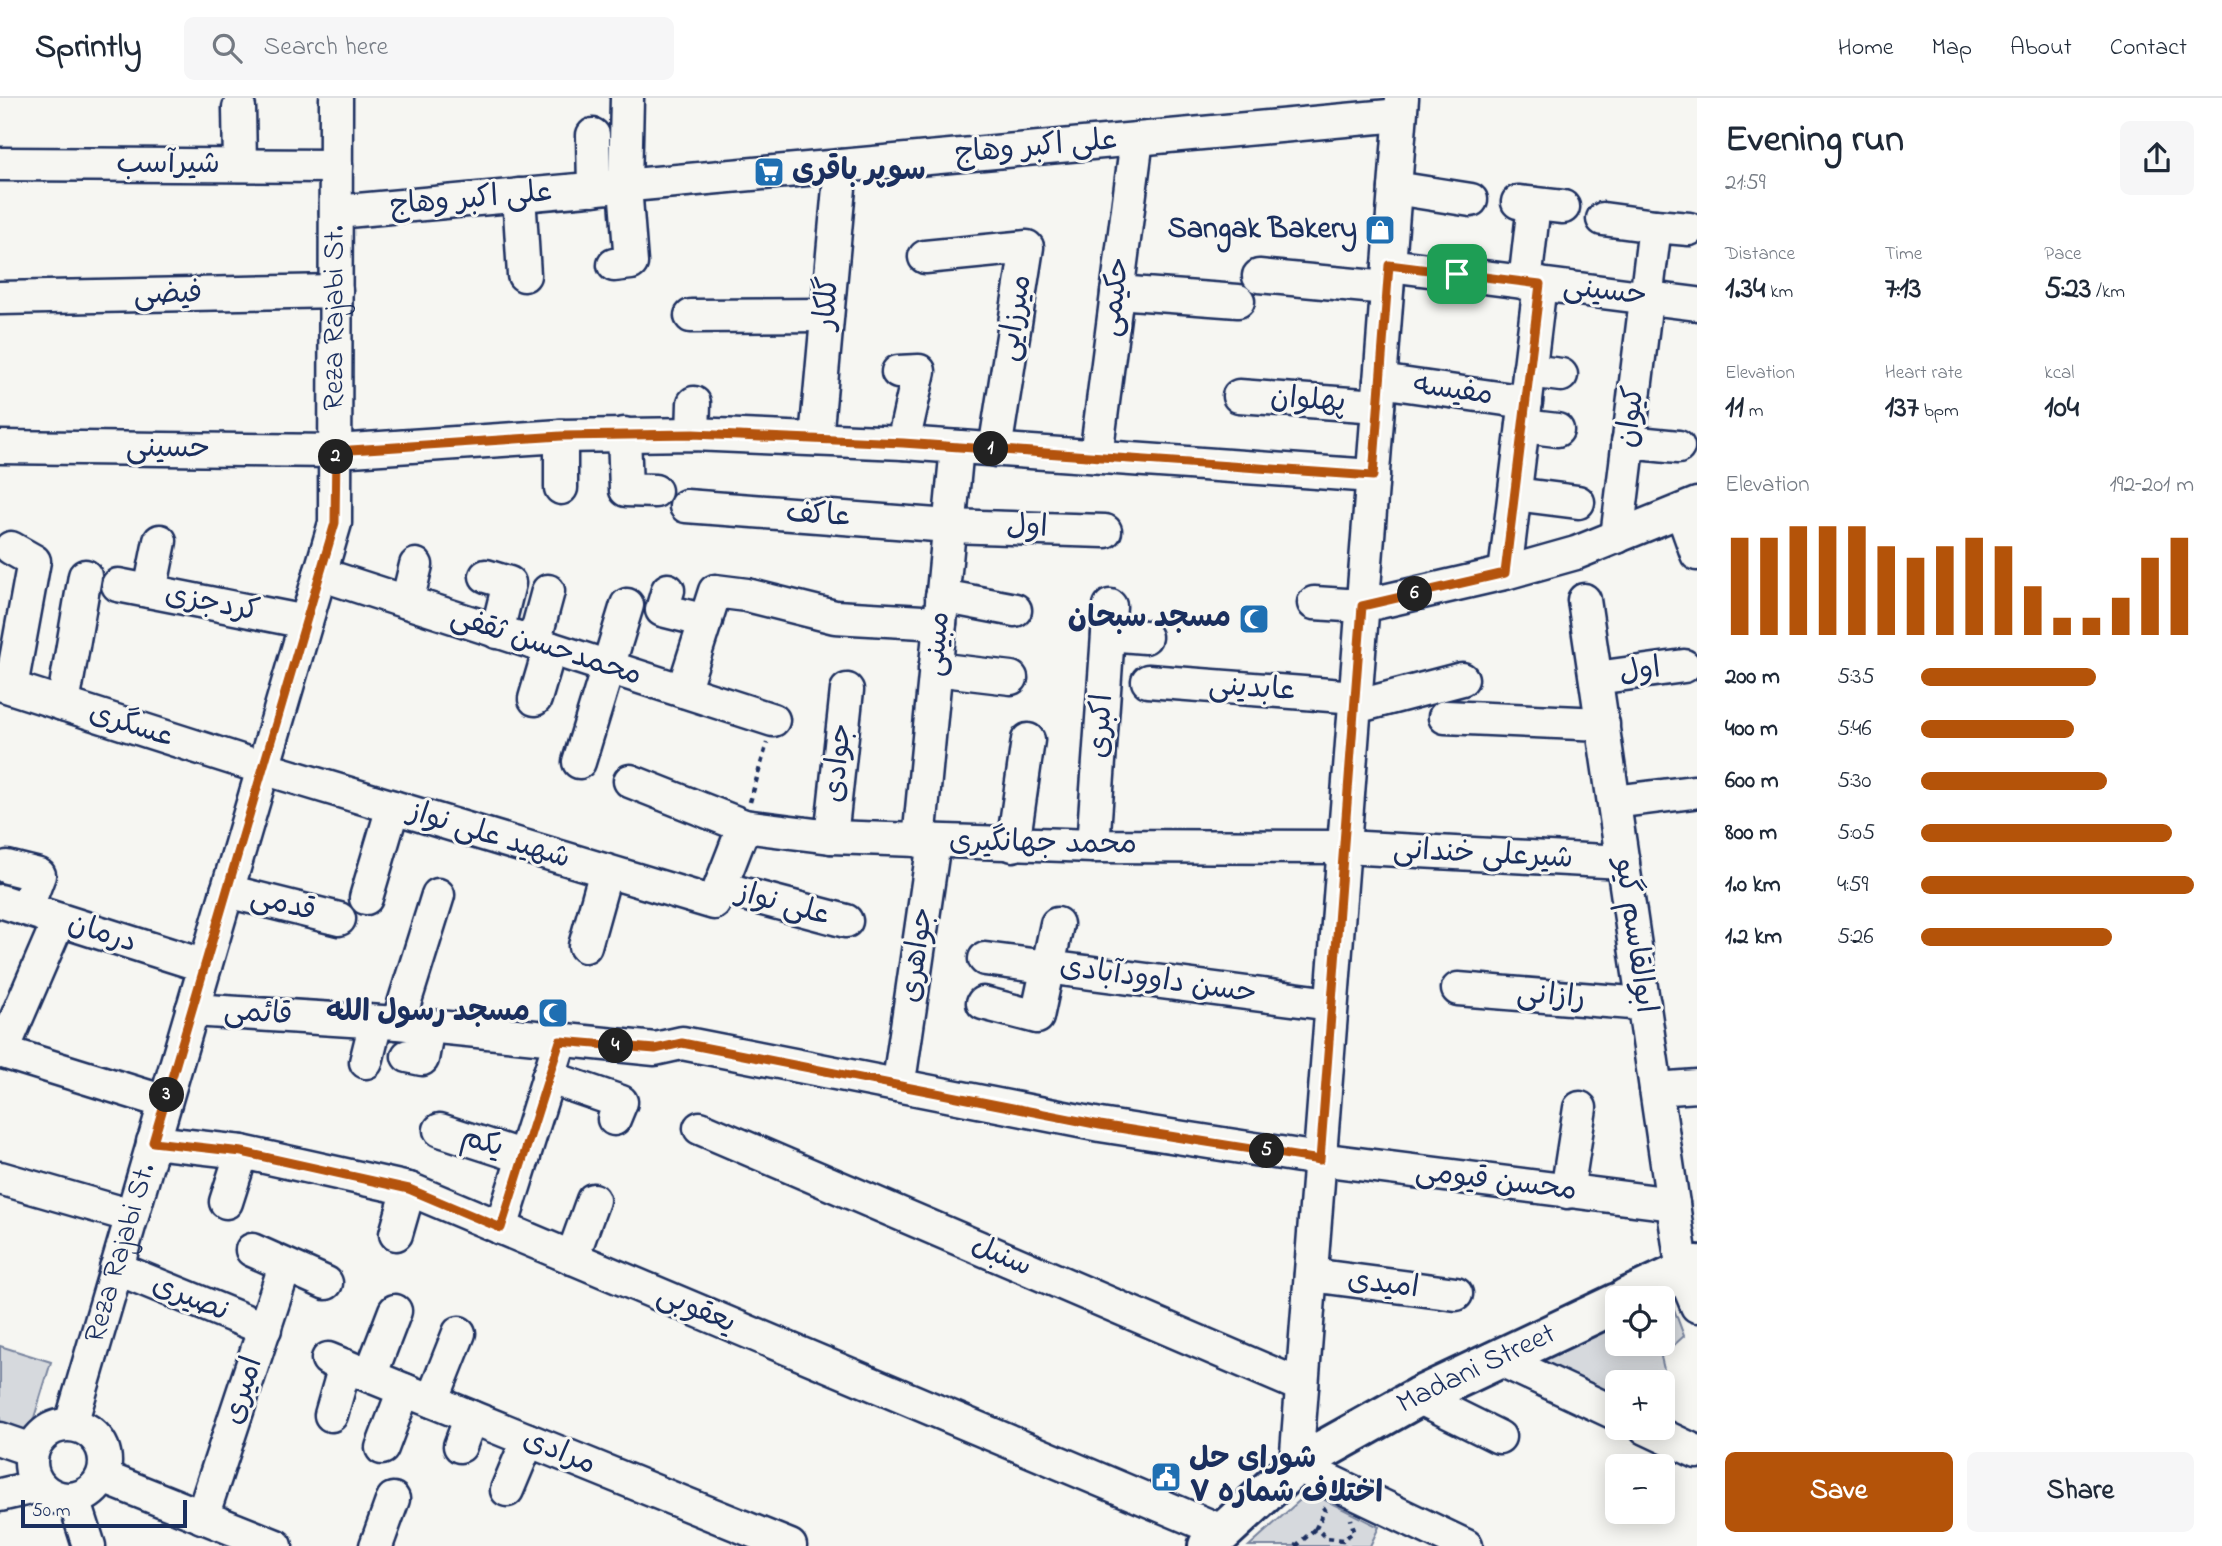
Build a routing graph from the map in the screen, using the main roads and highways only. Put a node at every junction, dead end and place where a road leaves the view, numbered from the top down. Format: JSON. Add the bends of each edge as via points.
{"nodes":[{"id":1,"x":1692,"y":1281,"type":"edge"},
{"id":2,"x":1673,"y":1286,"type":"edge"},
{"id":3,"x":1605,"y":1309,"type":"edge"},
{"id":4,"x":1216,"y":1539,"type":"edge"}],
"edges":[{"from":1,"to":2,"type":"main road"},
{"from":3,"to":4,"type":"main road","name":"Madani Street","via":[[1418,1397],[1296,1465]]}]}
